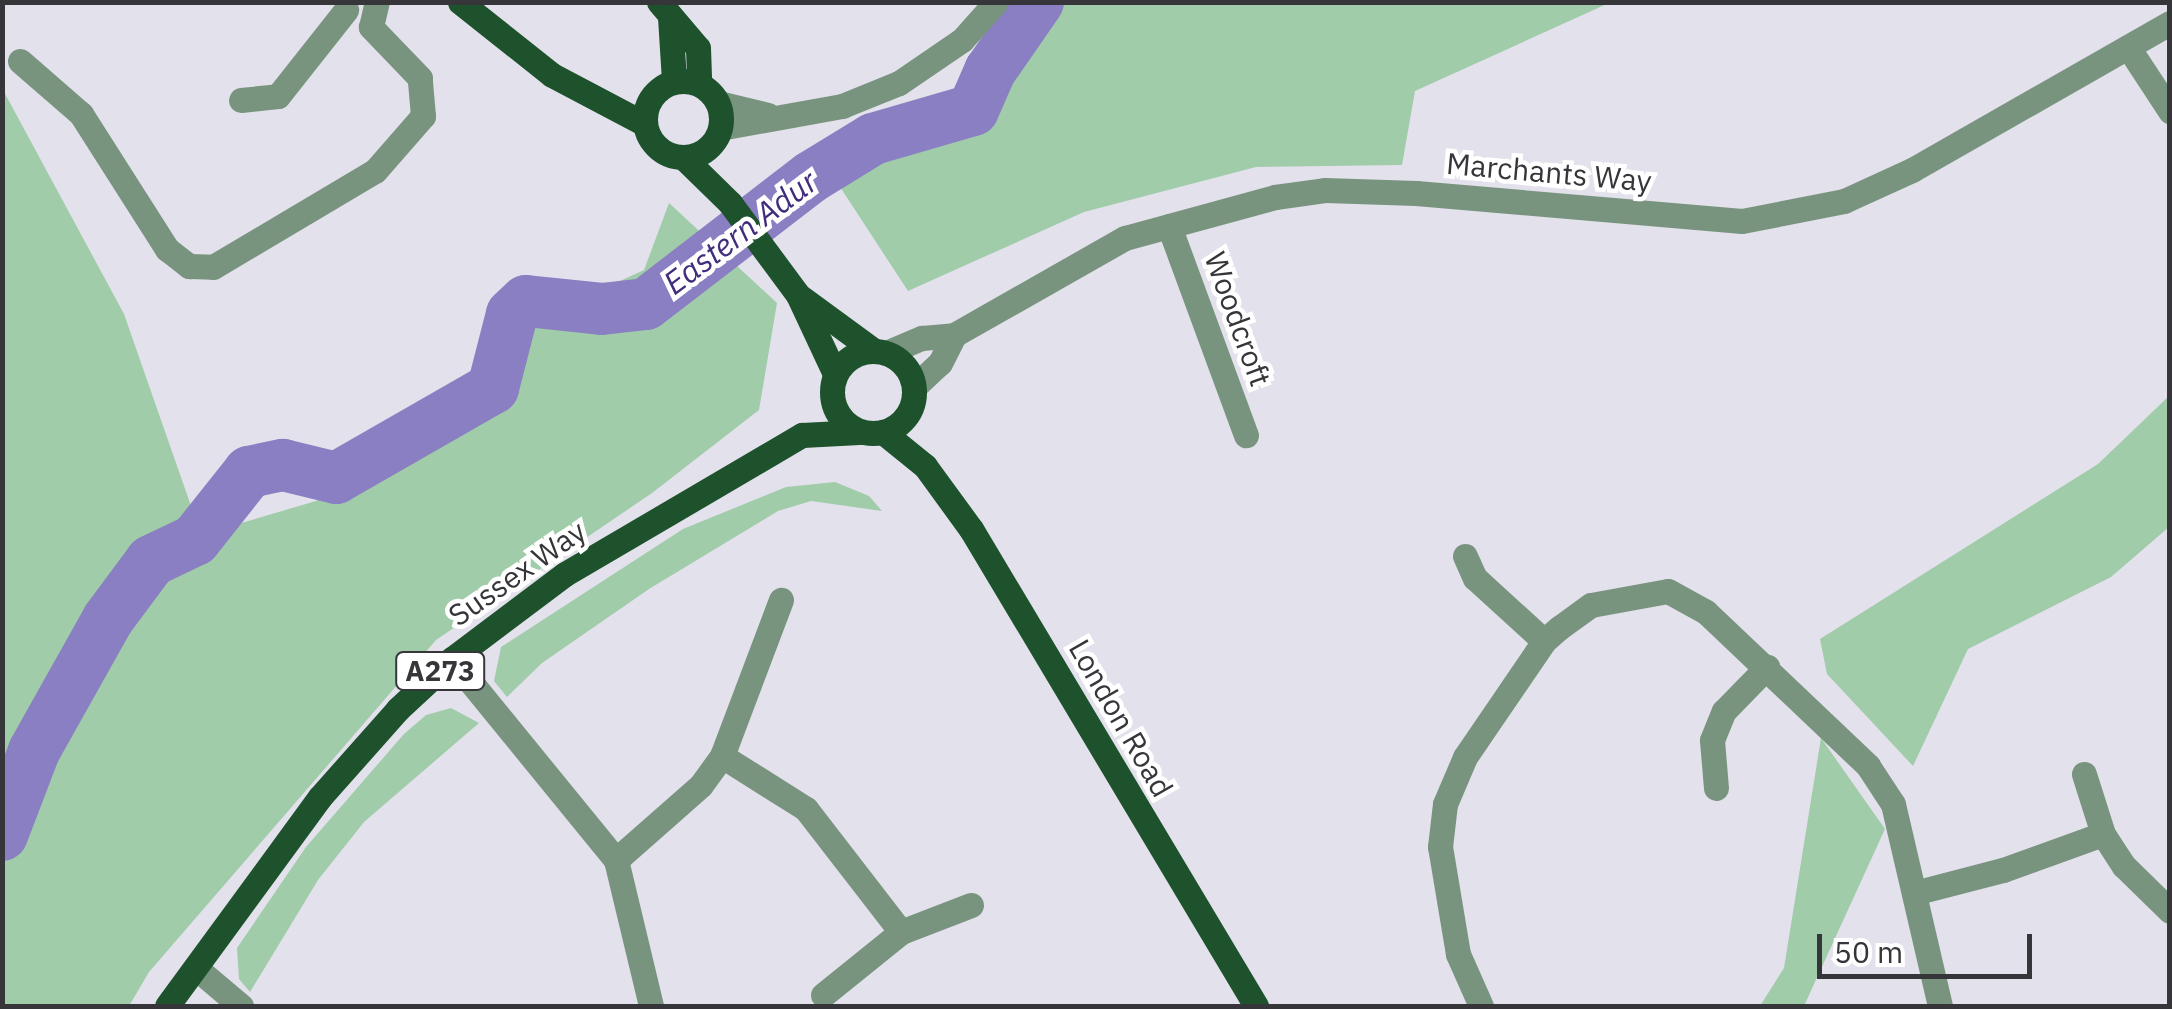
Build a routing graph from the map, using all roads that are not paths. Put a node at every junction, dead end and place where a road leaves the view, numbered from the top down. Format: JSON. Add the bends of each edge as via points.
{"nodes":[{"id":1,"x":460,"y":2,"type":"edge"},
{"id":2,"x":996,"y":2,"type":"edge"},
{"id":3,"x":376,"y":5,"type":"edge"},
{"id":4,"x":340,"y":6,"type":"edge"},
{"id":5,"x":664,"y":10,"type":"edge"},
{"id":6,"x":2170,"y":23,"type":"edge"},
{"id":7,"x":2128,"y":47,"type":"junction"},
{"id":8,"x":20,"y":61,"type":"dead end"},
{"id":9,"x":686,"y":83,"type":"junction"},
{"id":10,"x":241,"y":100,"type":"dead end"},
{"id":11,"x":2170,"y":112,"type":"edge"},
{"id":12,"x":647,"y":113,"type":"junction"},
{"id":13,"x":718,"y":122,"type":"junction"},
{"id":14,"x":683,"y":157,"type":"junction"},
{"id":15,"x":730,"y":203,"type":"junction"},
{"id":16,"x":1169,"y":226,"type":"junction"},
{"id":17,"x":798,"y":296,"type":"junction"},
{"id":18,"x":954,"y":335,"type":"junction"},
{"id":19,"x":879,"y":351,"type":"junction"},
{"id":20,"x":835,"y":374,"type":"junction"},
{"id":21,"x":913,"y":398,"type":"junction"},
{"id":22,"x":832,"y":404,"type":"junction"},
{"id":23,"x":871,"y":432,"type":"junction"},
{"id":24,"x":802,"y":434,"type":"junction"},
{"id":25,"x":1246,"y":435,"type":"dead end"},
{"id":26,"x":924,"y":466,"type":"junction"},
{"id":27,"x":1465,"y":556,"type":"dead end"},
{"id":28,"x":781,"y":600,"type":"dead end"},
{"id":29,"x":1544,"y":641,"type":"junction"},
{"id":30,"x":452,"y":660,"type":"junction"},
{"id":31,"x":1767,"y":667,"type":"junction"},
{"id":32,"x":722,"y":756,"type":"junction"},
{"id":33,"x":2084,"y":774,"type":"dead end"},
{"id":34,"x":1716,"y":788,"type":"dead end"},
{"id":35,"x":2103,"y":834,"type":"junction"},
{"id":36,"x":616,"y":860,"type":"junction"},
{"id":37,"x":1914,"y":893,"type":"junction"},
{"id":38,"x":971,"y":905,"type":"dead end"},
{"id":39,"x":2170,"y":911,"type":"edge"},
{"id":40,"x":901,"y":932,"type":"junction"},
{"id":41,"x":196,"y":968,"type":"junction"},
{"id":42,"x":823,"y":996,"type":"dead end"},
{"id":43,"x":168,"y":1006,"type":"edge"},
{"id":44,"x":241,"y":1006,"type":"edge"},
{"id":45,"x":651,"y":1006,"type":"edge"},
{"id":46,"x":1256,"y":1006,"type":"edge"},
{"id":47,"x":1480,"y":1006,"type":"edge"},
{"id":48,"x":1940,"y":1006,"type":"edge"}],
"edges":[{"from":1,"to":12,"type":"main road","via":[[552,75],[595,99]]},
{"from":2,"to":13,"type":"street","via":[[962,40],[899,83],[842,106]]},
{"from":3,"to":4,"type":"street"},
{"from":3,"to":8,"type":"street","via":[[376,38],[420,78],[423,116],[375,171],[213,267],[188,266],[168,249],[81,114]]},
{"from":4,"to":10,"type":"street","via":[[278,96]]},
{"from":5,"to":9,"type":"main road","via":[[698,48]]},
{"from":6,"to":7,"type":"street","name":"Marchants Way"},
{"from":7,"to":11,"type":"street"},
{"from":7,"to":16,"type":"street","name":"Marchants Way","via":[[1912,170],[1844,201],[1794,212],[1742,221],[1325,190]]},
{"from":9,"to":12,"type":"main road"},
{"from":9,"to":13,"type":"main road"},
{"from":12,"to":14,"type":"main road","via":[[658,148]]},
{"from":13,"to":14,"type":"main road"},
{"from":13,"to":15,"type":"main road"},
{"from":14,"to":15,"type":"main road"},
{"from":15,"to":17,"type":"main road"},
{"from":16,"to":18,"type":"street","name":"Marchants Way","via":[[1124,238]]},
{"from":16,"to":25,"type":"street","name":"Woodcroft"},
{"from":17,"to":19,"type":"main road"},
{"from":17,"to":20,"type":"main road"},
{"from":18,"to":19,"type":"street","name":"Marchants Way"},
{"from":18,"to":21,"type":"street","name":"Marchants Way"},
{"from":19,"to":20,"type":"main road","via":[[844,361]]},
{"from":19,"to":21,"type":"main road","via":[[910,372]]},
{"from":20,"to":22,"type":"main road"},
{"from":21,"to":23,"type":"main road"},
{"from":21,"to":26,"type":"main road","name":"London Road"},
{"from":22,"to":23,"type":"main road"},
{"from":22,"to":24,"type":"main road","name":"Sussex Way","number":"A273","via":[[808,420]]},
{"from":23,"to":24,"type":"main road","name":"Sussex Way","number":"A273"},
{"from":23,"to":26,"type":"main road","name":"London Road"},
{"from":24,"to":30,"type":"main road","name":"Sussex Way","number":"A273","via":[[565,574]]},
{"from":26,"to":46,"type":"main road","name":"London Road","via":[[972,530]]},
{"from":27,"to":29,"type":"street","via":[[1475,578]]},
{"from":28,"to":32,"type":"street"},
{"from":29,"to":31,"type":"street","via":[[1591,605],[1668,591],[1706,612]]},
{"from":29,"to":47,"type":"street","via":[[1465,757],[1445,804],[1445,902]]},
{"from":30,"to":36,"type":"street"},
{"from":30,"to":41,"type":"main road","name":"Sussex Way","number":"A273","via":[[398,708],[320,797]]},
{"from":31,"to":34,"type":"street","via":[[1724,711],[1712,740]]},
{"from":31,"to":37,"type":"street","via":[[1833,726],[1893,804]]},
{"from":32,"to":36,"type":"street","via":[[701,785]]},
{"from":32,"to":40,"type":"street","via":[[806,810]]},
{"from":33,"to":35,"type":"street"},
{"from":35,"to":37,"type":"street"},
{"from":35,"to":39,"type":"street","via":[[2124,866]]},
{"from":36,"to":45,"type":"street"},
{"from":37,"to":48,"type":"street"},
{"from":38,"to":40,"type":"street"},
{"from":40,"to":42,"type":"street"},
{"from":41,"to":43,"type":"main road","name":"Sussex Way","number":"A273"},
{"from":41,"to":44,"type":"street"}]}
